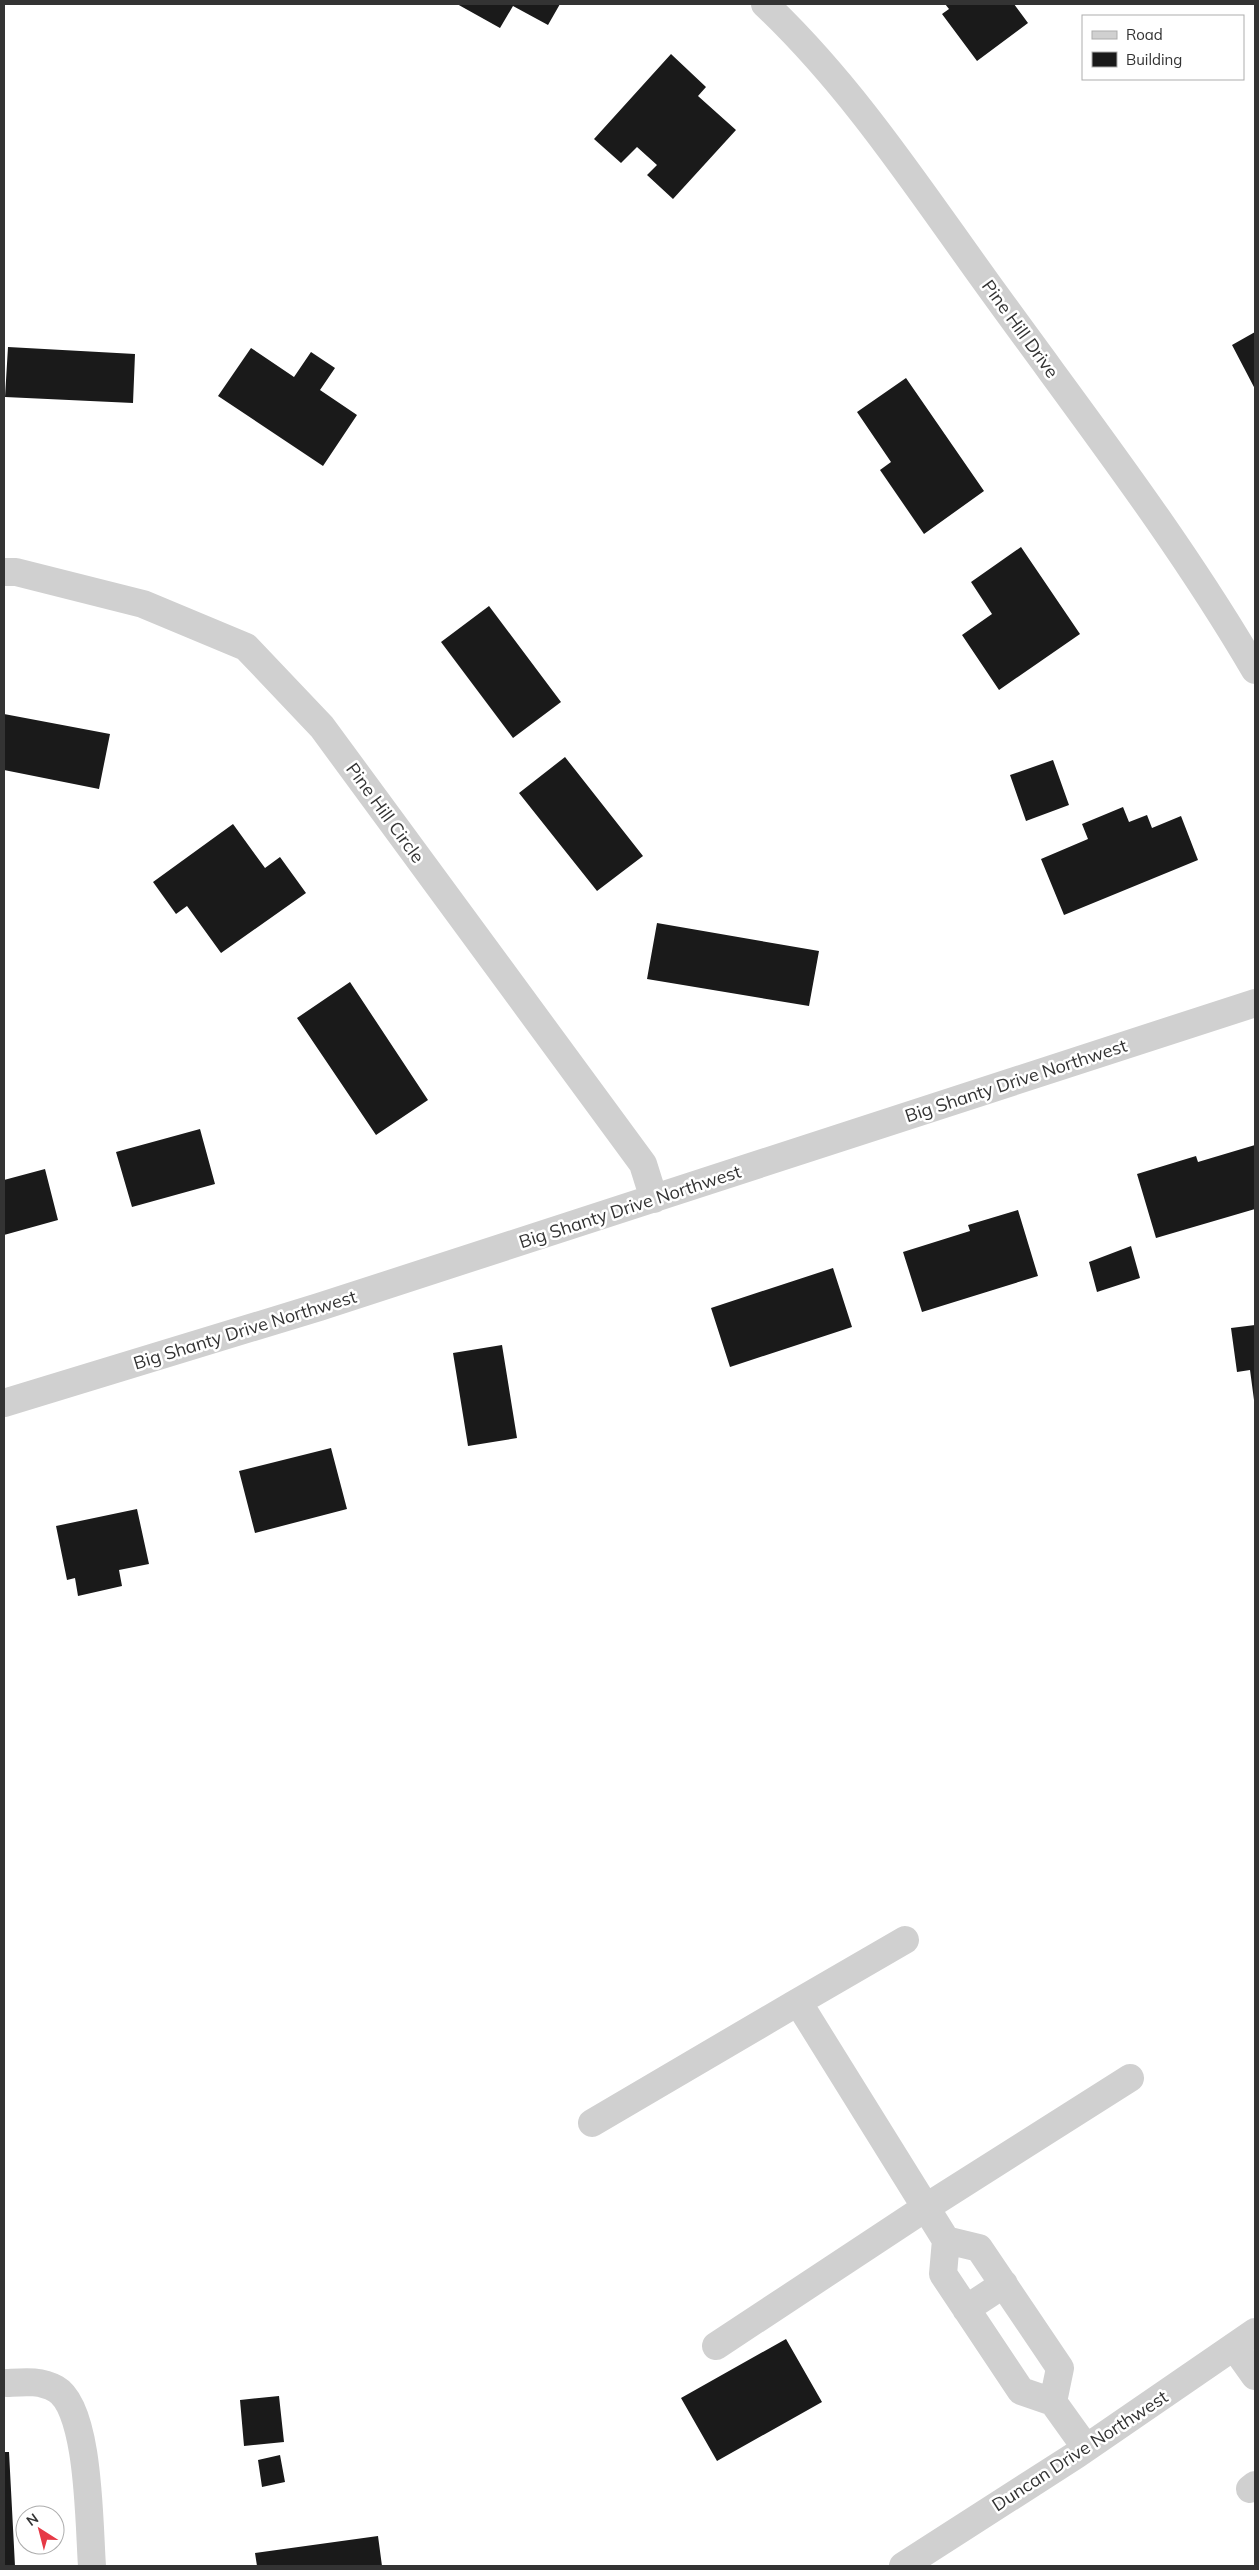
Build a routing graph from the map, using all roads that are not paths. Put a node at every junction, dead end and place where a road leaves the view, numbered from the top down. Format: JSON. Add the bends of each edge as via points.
{"nodes":[{"id":1,"x":765,"y":4,"type":"edge"},
{"id":2,"x":4,"y":572,"type":"edge"},
{"id":3,"x":1255,"y":670,"type":"edge"},
{"id":4,"x":1255,"y":1004,"type":"edge"},
{"id":5,"x":654,"y":1199,"type":"junction"},
{"id":6,"x":4,"y":1404,"type":"edge"},
{"id":7,"x":905,"y":1940,"type":"dead end"},
{"id":8,"x":798,"y":2002,"type":"junction"},
{"id":9,"x":1130,"y":2078,"type":"dead end"},
{"id":10,"x":592,"y":2123,"type":"dead end"},
{"id":11,"x":925,"y":2208,"type":"junction"},
{"id":12,"x":946,"y":2240,"type":"junction"},
{"id":13,"x":1004,"y":2284,"type":"junction"},
{"id":14,"x":966,"y":2310,"type":"junction"},
{"id":15,"x":1245,"y":2340,"type":"edge"},
{"id":16,"x":716,"y":2346,"type":"dead end"},
{"id":17,"x":1255,"y":2376,"type":"edge"},
{"id":18,"x":7,"y":2383,"type":"dead end"},
{"id":19,"x":1053,"y":2402,"type":"junction"},
{"id":20,"x":1086,"y":2448,"type":"junction"},
{"id":21,"x":92,"y":2566,"type":"edge"},
{"id":22,"x":903,"y":2566,"type":"edge"}],
"edges":[{"from":1,"to":3,"type":"street","name":"Pine Hill Drive","via":[[805,41],[864,113],[1121,467],[1218,606]]},
{"from":2,"to":5,"type":"street","name":"Pine Hill Circle","via":[[16,572],[143,604],[246,647],[322,727],[643,1164]]},
{"from":4,"to":5,"type":"street","name":"Big Shanty Drive Northwest"},
{"from":5,"to":6,"type":"street","name":"Big Shanty Drive Northwest"},
{"from":7,"to":8,"type":"street"},
{"from":8,"to":10,"type":"street"},
{"from":8,"to":11,"type":"street"},
{"from":9,"to":11,"type":"street"},
{"from":11,"to":12,"type":"street"},
{"from":11,"to":16,"type":"street"},
{"from":12,"to":13,"type":"street","via":[[979,2248]]},
{"from":12,"to":14,"type":"street","via":[[943,2274]]},
{"from":13,"to":14,"type":"street"},
{"from":13,"to":19,"type":"street","via":[[1060,2368]]},
{"from":14,"to":19,"type":"street","via":[[1021,2391]]},
{"from":15,"to":17,"type":"street"},
{"from":15,"to":20,"type":"street","name":"Duncan Drive Northwest"},
{"from":18,"to":21,"type":"street","via":[[39,2382],[58,2390],[75,2414],[82,2438]]},
{"from":19,"to":20,"type":"street"},
{"from":20,"to":22,"type":"street","name":"Duncan Drive Northwest"}]}
